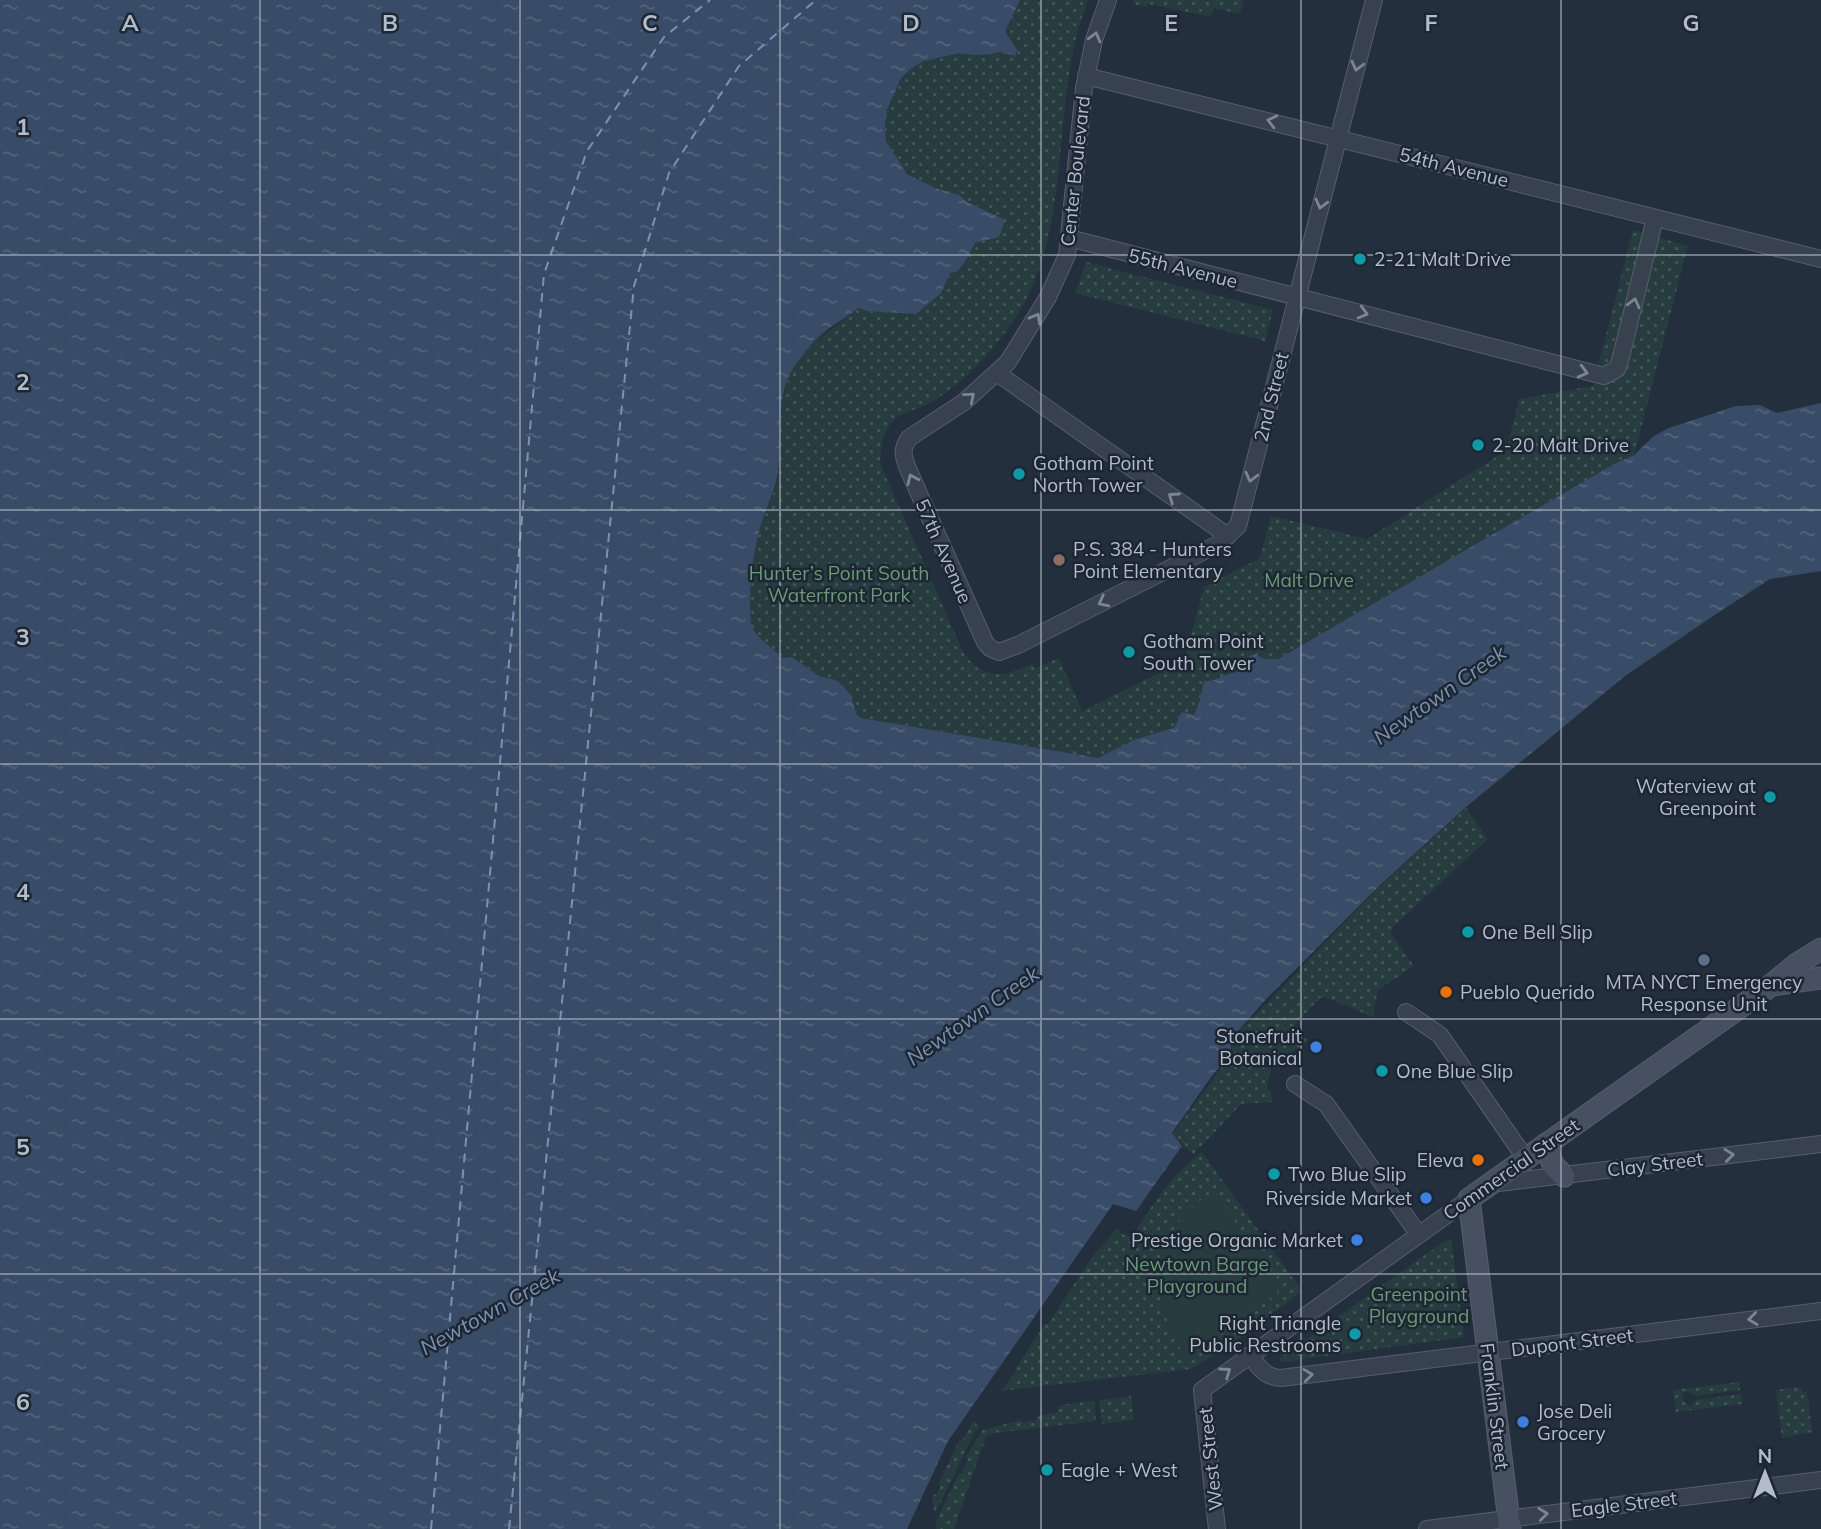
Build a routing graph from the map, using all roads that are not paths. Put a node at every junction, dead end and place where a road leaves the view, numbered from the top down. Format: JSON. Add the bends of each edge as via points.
{"nodes":[{"id":1,"x":1108,"y":0,"type":"edge"},
{"id":2,"x":1374,"y":0,"type":"edge"},
{"id":3,"x":1086,"y":76,"type":"junction"},
{"id":4,"x":1339,"y":138,"type":"junction"},
{"id":5,"x":1655,"y":218,"type":"junction"},
{"id":6,"x":1069,"y":238,"type":"junction"},
{"id":7,"x":1821,"y":259,"type":"edge"},
{"id":8,"x":1297,"y":296,"type":"junction"},
{"id":9,"x":997,"y":373,"type":"junction"},
{"id":10,"x":903,"y":447,"type":"joint"},
{"id":11,"x":1228,"y":536,"type":"junction"},
{"id":12,"x":1821,"y":949,"type":"edge"},
{"id":13,"x":1821,"y":978,"type":"edge"},
{"id":14,"x":1770,"y":986,"type":"junction"},
{"id":15,"x":1406,"y":1012,"type":"dead end"},
{"id":16,"x":1294,"y":1084,"type":"dead end"},
{"id":17,"x":1546,"y":1144,"type":"junction"},
{"id":18,"x":1821,"y":1144,"type":"edge"},
{"id":19,"x":1526,"y":1158,"type":"junction"},
{"id":20,"x":1564,"y":1176,"type":"junction"},
{"id":21,"x":1490,"y":1184,"type":"junction"},
{"id":22,"x":1469,"y":1199,"type":"junction"},
{"id":23,"x":1419,"y":1235,"type":"junction"},
{"id":24,"x":1821,"y":1311,"type":"edge"},
{"id":25,"x":1488,"y":1352,"type":"junction"},
{"id":26,"x":1250,"y":1355,"type":"junction"},
{"id":27,"x":1202,"y":1390,"type":"joint"},
{"id":28,"x":1821,"y":1480,"type":"edge"},
{"id":29,"x":1510,"y":1524,"type":"edge"},
{"id":30,"x":1217,"y":1529,"type":"edge"},
{"id":31,"x":1427,"y":1529,"type":"edge"}],
"edges":[{"from":3,"to":1,"type":"street","name":"Center Boulevard","one_way":true},
{"from":2,"to":4,"type":"street","name":"2nd Street","one_way":true},
{"from":4,"to":3,"type":"street","name":"54th Avenue","one_way":true},
{"from":3,"to":6,"type":"street","name":"Center Boulevard"},
{"from":4,"to":5,"type":"street","name":"54th Avenue"},
{"from":4,"to":8,"type":"street","name":"2nd Street","one_way":true},
{"from":5,"to":7,"type":"street","name":"54th Avenue"},
{"from":8,"to":5,"type":"street","one_way":true,"via":[[1604,376],[1617,369],[1620,361]]},
{"from":6,"to":8,"type":"street","name":"55th Avenue"},
{"from":9,"to":6,"type":"street","name":"Center Boulevard","one_way":true,"via":[[1048,297],[1067,255]]},
{"from":8,"to":11,"type":"street","name":"2nd Street","one_way":true,"via":[[1239,523]]},
{"from":10,"to":9,"type":"street","name":"Center Boulevard","one_way":true},
{"from":11,"to":9,"type":"street","one_way":true},
{"from":11,"to":10,"type":"street","name":"57th Avenue","one_way":true,"via":[[999,652],[985,642],[908,469]]},
{"from":12,"to":14,"type":"street","name":"Commercial Street"},
{"from":13,"to":14,"type":"street"},
{"from":14,"to":17,"type":"street","name":"Commercial Street"},
{"from":15,"to":19,"type":"street","via":[[1440,1035]]},
{"from":16,"to":23,"type":"street","via":[[1326,1104]]},
{"from":17,"to":19,"type":"street","name":"Commercial Street"},
{"from":17,"to":20,"type":"street","via":[[1553,1166]]},
{"from":20,"to":18,"type":"street","name":"Clay Street","one_way":true},
{"from":19,"to":21,"type":"street","name":"Commercial Street"},
{"from":20,"to":21,"type":"street","name":"Clay Street"},
{"from":21,"to":22,"type":"street","name":"Commercial Street"},
{"from":22,"to":23,"type":"street","name":"Commercial Street"},
{"from":22,"to":25,"type":"street","name":"Franklin Street"},
{"from":23,"to":26,"type":"street","name":"Commercial Street"},
{"from":24,"to":25,"type":"street","name":"Dupont Street","one_way":true},
{"from":26,"to":25,"type":"street","name":"Dupont Street","one_way":true,"via":[[1265,1374],[1282,1378]]},
{"from":25,"to":29,"type":"street","name":"Franklin Street"},
{"from":27,"to":26,"type":"street","name":"Commercial Street","one_way":true},
{"from":27,"to":30,"type":"street","name":"West Street"},
{"from":29,"to":28,"type":"street","name":"Eagle Street","one_way":true},
{"from":29,"to":31,"type":"street","name":"Eagle Street"}]}
